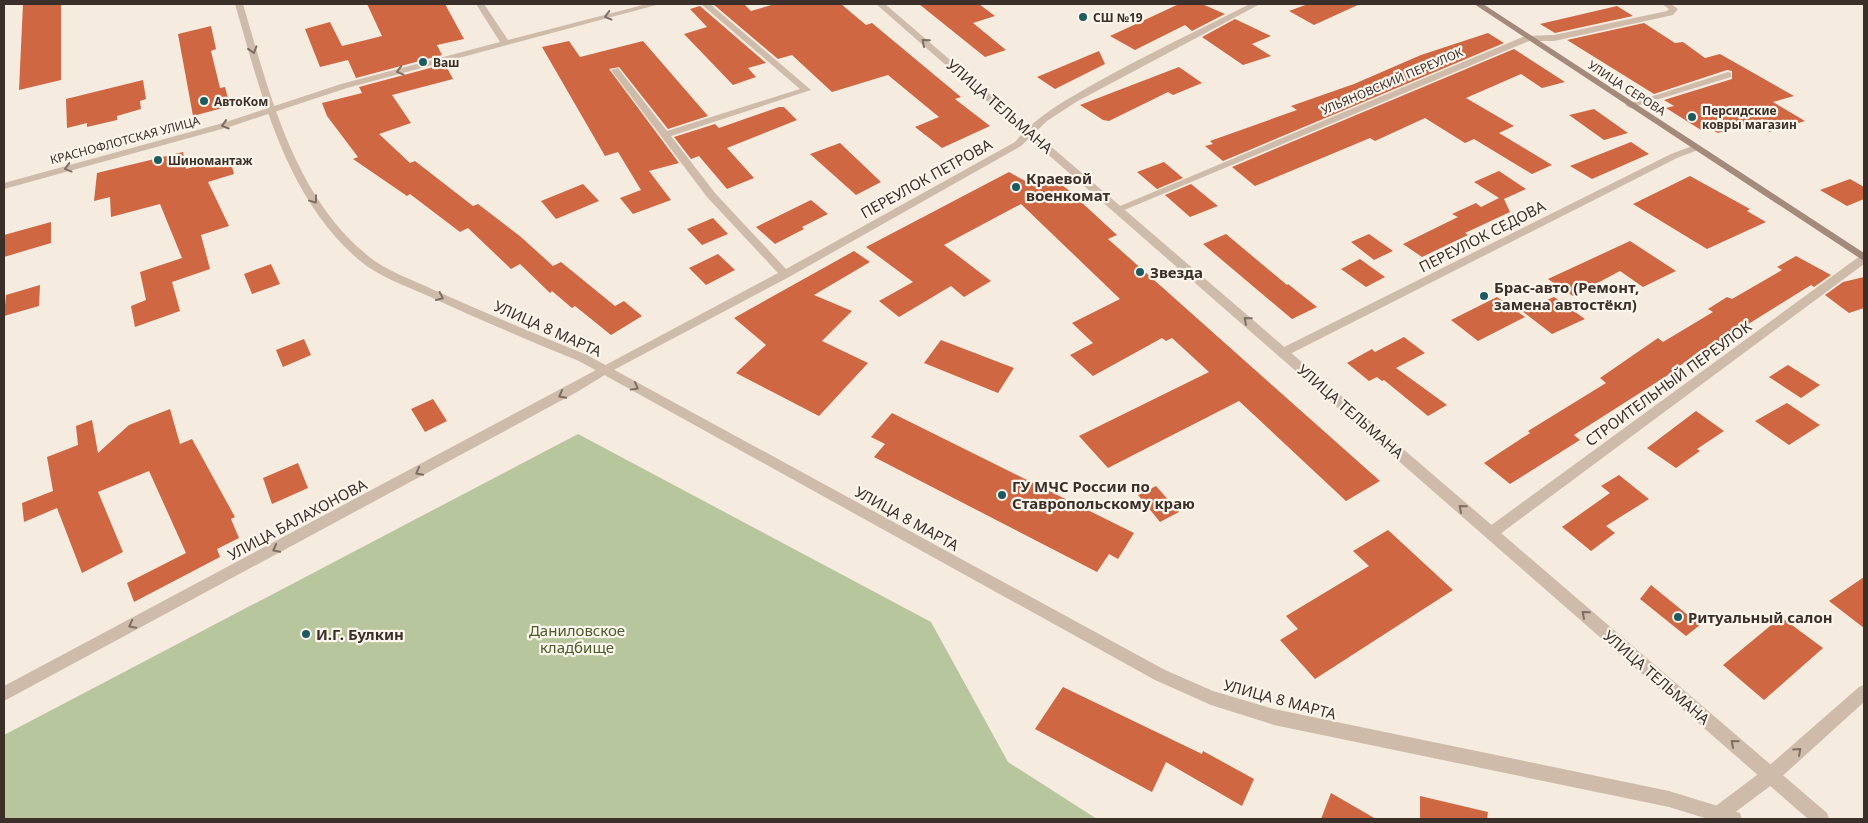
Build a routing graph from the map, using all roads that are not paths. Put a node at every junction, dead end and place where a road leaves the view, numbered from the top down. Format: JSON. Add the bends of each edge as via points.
{"nodes":[{"id":1,"x":239,"y":4,"type":"edge"},
{"id":2,"x":480,"y":4,"type":"edge"},
{"id":3,"x":655,"y":4,"type":"edge"},
{"id":4,"x":705,"y":4,"type":"edge"},
{"id":5,"x":880,"y":4,"type":"edge"},
{"id":6,"x":1256,"y":4,"type":"edge"},
{"id":7,"x":1478,"y":4,"type":"edge"},
{"id":8,"x":1666,"y":4,"type":"edge"},
{"id":9,"x":1528,"y":38,"type":"junction"},
{"id":10,"x":505,"y":43,"type":"junction"},
{"id":11,"x":615,"y":70,"type":"dead end"},
{"id":12,"x":1728,"y":75,"type":"dead end"},
{"id":13,"x":1630,"y":105,"type":"junction"},
{"id":14,"x":271,"y":109,"type":"junction"},
{"id":15,"x":1029,"y":130,"type":"junction"},
{"id":16,"x":665,"y":135,"type":"junction"},
{"id":17,"x":1695,"y":148,"type":"junction"},
{"id":18,"x":4,"y":186,"type":"edge"},
{"id":19,"x":1118,"y":209,"type":"junction"},
{"id":20,"x":1864,"y":258,"type":"edge"},
{"id":21,"x":784,"y":274,"type":"junction"},
{"id":22,"x":1284,"y":352,"type":"junction"},
{"id":23,"x":604,"y":370,"type":"junction"},
{"id":24,"x":1491,"y":533,"type":"junction"},
{"id":25,"x":1864,"y":692,"type":"edge"},
{"id":26,"x":4,"y":694,"type":"edge"},
{"id":27,"x":1771,"y":775,"type":"junction"},
{"id":28,"x":1726,"y":817,"type":"edge"},
{"id":29,"x":1821,"y":819,"type":"edge"}],
"edges":[{"from":1,"to":14,"type":"street","name":"УЛИЦА 8 МАРТА","one_way":true},
{"from":2,"to":10,"type":"street"},
{"from":3,"to":10,"type":"street","name":"КРАСНОФЛОТСКАЯ УЛИЦА","one_way":true},
{"from":4,"to":16,"type":"street","via":[[806,90]]},
{"from":15,"to":5,"type":"street","name":"УЛИЦА ТЕЛЬМАНА","one_way":true},
{"from":6,"to":15,"type":"street","name":"ПЕРЕУЛОК ПЕТРОВА","via":[[1122,72],[1046,116]]},
{"from":7,"to":9,"type":"main road","name":"УЛИЦА СЕРОВА"},
{"from":8,"to":9,"type":"street","name":"УЛЬЯНОВСКИЙ ПЕРЕУЛОК","via":[[1674,9],[1670,13],[1554,38]]},
{"from":9,"to":13,"type":"main road","name":"УЛИЦА СЕРОВА"},
{"from":9,"to":19,"type":"street","name":"УЛЬЯНОВСКИЙ ПЕРЕУЛОК"},
{"from":10,"to":14,"type":"street","name":"КРАСНОФЛОТСКАЯ УЛИЦА","one_way":true},
{"from":11,"to":16,"type":"street"},
{"from":12,"to":13,"type":"street"},
{"from":13,"to":17,"type":"main road","name":"УЛИЦА СЕРОВА"},
{"from":14,"to":18,"type":"street","name":"КРАСНОФЛОТСКАЯ УЛИЦА","one_way":true,"via":[[208,130]]},
{"from":14,"to":23,"type":"street","name":"УЛИЦА 8 МАРТА","one_way":true,"via":[[304,187],[362,257],[408,283]]},
{"from":15,"to":19,"type":"street","name":"УЛИЦА ТЕЛЬМАНА"},
{"from":15,"to":21,"type":"street","name":"ПЕРЕУЛОК ПЕТРОВА","via":[[1018,144]]},
{"from":16,"to":21,"type":"street","via":[[711,195]]},
{"from":17,"to":20,"type":"main road","name":"УЛИЦА СЕРОВА"},
{"from":17,"to":22,"type":"street","name":"ПЕРЕУЛОК СЕДОВА"},
{"from":22,"to":19,"type":"street","name":"УЛИЦА ТЕЛЬМАНА","one_way":true},
{"from":20,"to":24,"type":"street","name":"СТРОИТЕЛЬНЫЙ ПЕРЕУЛОК"},
{"from":21,"to":23,"type":"street","name":"ПЕРЕУЛОК ПЕТРОВА"},
{"from":24,"to":22,"type":"street","name":"УЛИЦА ТЕЛЬМАНА","one_way":true},
{"from":23,"to":26,"type":"street","name":"УЛИЦА БАЛАХОНОВА","one_way":true},
{"from":23,"to":28,"type":"street","name":"УЛИЦА 8 МАРТА","one_way":true,"via":[[1160,675],[1211,698],[1274,717],[1669,799]]},
{"from":27,"to":24,"type":"street","name":"УЛИЦА ТЕЛЬМАНА","one_way":true},
{"from":27,"to":25,"type":"street","one_way":true},
{"from":27,"to":28,"type":"street"},
{"from":27,"to":29,"type":"street","name":"УЛИЦА ТЕЛЬМАНА"}]}
